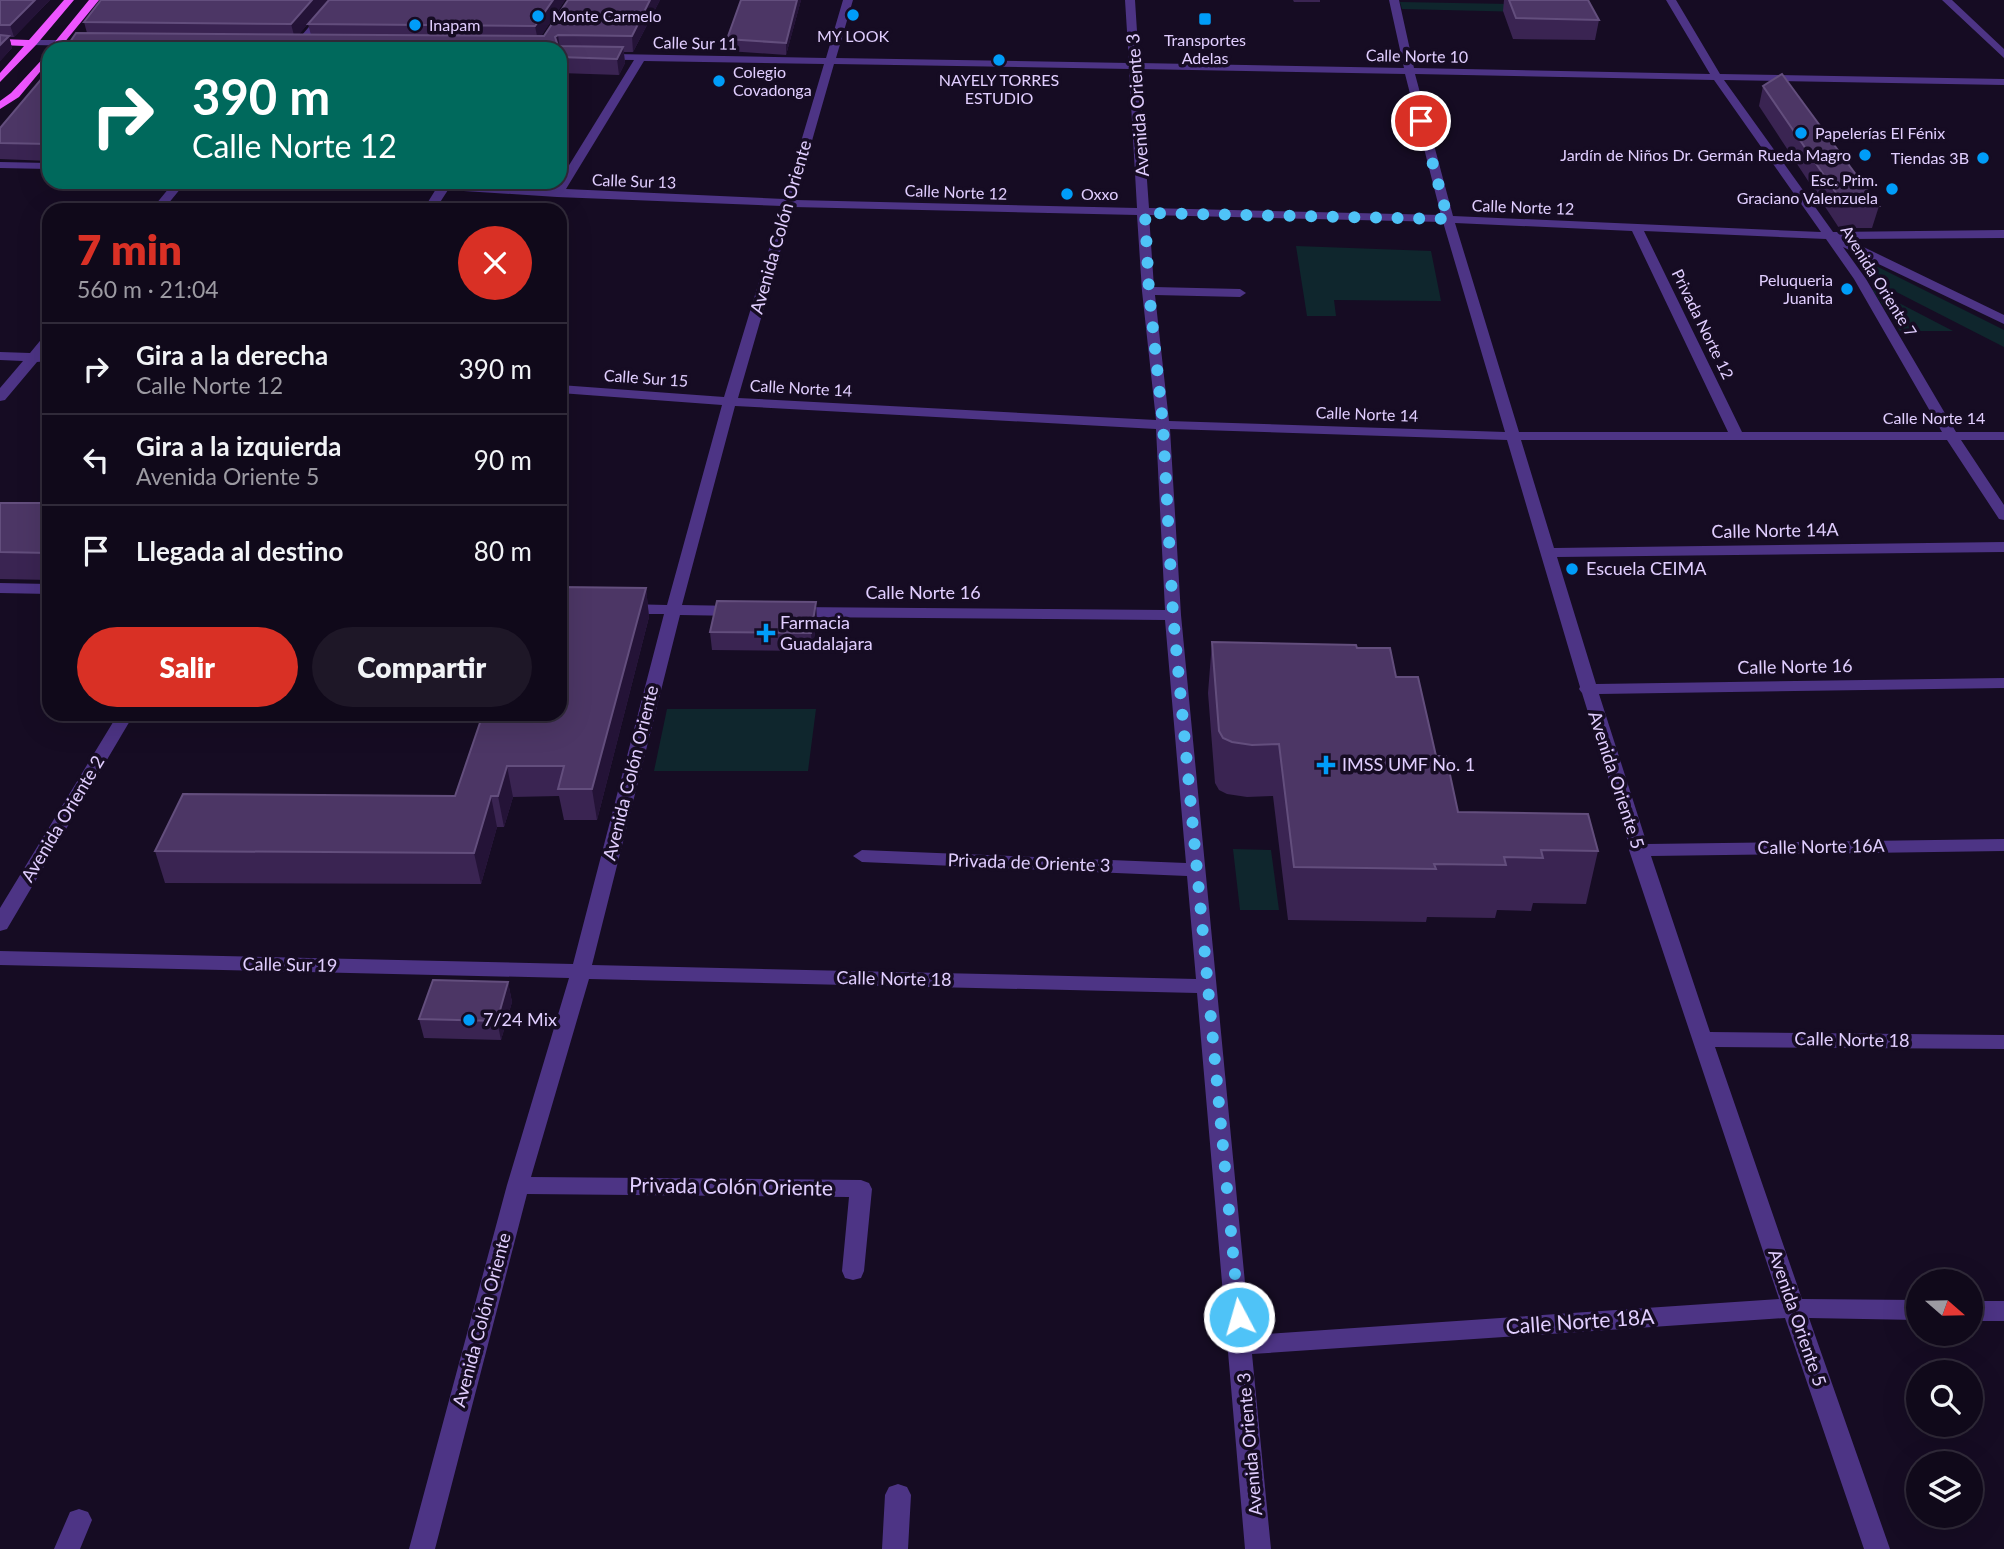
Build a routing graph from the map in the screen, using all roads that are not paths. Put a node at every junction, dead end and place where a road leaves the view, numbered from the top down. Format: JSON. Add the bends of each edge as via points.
{"nodes":[{"id":1,"x":69,"y":0,"type":"edge"},
{"id":2,"x":94,"y":0,"type":"edge"},
{"id":3,"x":337,"y":0,"type":"edge"},
{"id":4,"x":848,"y":0,"type":"edge"},
{"id":5,"x":1130,"y":0,"type":"edge"},
{"id":6,"x":1394,"y":0,"type":"edge"},
{"id":7,"x":1671,"y":0,"type":"edge"},
{"id":8,"x":1947,"y":0,"type":"edge"},
{"id":9,"x":0,"y":42,"type":"edge"},
{"id":10,"x":59,"y":42,"type":"edge"},
{"id":11,"x":297,"y":42,"type":"edge"},
{"id":12,"x":33,"y":43,"type":"junction"},
{"id":13,"x":42,"y":44,"type":"edge"},
{"id":14,"x":2004,"y":55,"type":"edge"},
{"id":15,"x":567,"y":56,"type":"edge"},
{"id":16,"x":641,"y":57,"type":"junction"},
{"id":17,"x":830,"y":61,"type":"junction"},
{"id":18,"x":42,"y":63,"type":"edge"},
{"id":19,"x":1134,"y":66,"type":"junction"},
{"id":20,"x":1407,"y":72,"type":"junction"},
{"id":21,"x":1717,"y":77,"type":"junction"},
{"id":22,"x":0,"y":79,"type":"edge"},
{"id":23,"x":2004,"y":82,"type":"edge"},
{"id":24,"x":0,"y":106,"type":"edge"},
{"id":25,"x":0,"y":165,"type":"edge"},
{"id":26,"x":42,"y":166,"type":"edge"},
{"id":27,"x":567,"y":178,"type":"edge"},
{"id":28,"x":174,"y":189,"type":"edge"},
{"id":29,"x":495,"y":189,"type":"edge"},
{"id":30,"x":560,"y":189,"type":"edge"},
{"id":31,"x":557,"y":194,"type":"junction"},
{"id":32,"x":163,"y":203,"type":"edge"},
{"id":33,"x":788,"y":204,"type":"junction"},
{"id":34,"x":1145,"y":213,"type":"junction"},
{"id":35,"x":1448,"y":219,"type":"junction"},
{"id":36,"x":1637,"y":228,"type":"junction"},
{"id":37,"x":2004,"y":234,"type":"edge"},
{"id":38,"x":1832,"y":236,"type":"junction"},
{"id":39,"x":1149,"y":291,"type":"junction"},
{"id":40,"x":1240,"y":293,"type":"dead end"},
{"id":41,"x":2004,"y":320,"type":"edge"},
{"id":42,"x":42,"y":348,"type":"edge"},
{"id":43,"x":0,"y":356,"type":"edge"},
{"id":44,"x":34,"y":358,"type":"junction"},
{"id":45,"x":42,"y":359,"type":"edge"},
{"id":46,"x":567,"y":390,"type":"edge"},
{"id":47,"x":0,"y":397,"type":"edge"},
{"id":48,"x":730,"y":402,"type":"junction"},
{"id":49,"x":1163,"y":425,"type":"junction"},
{"id":50,"x":1737,"y":435,"type":"junction"},
{"id":51,"x":1513,"y":436,"type":"junction"},
{"id":52,"x":1951,"y":436,"type":"junction"},
{"id":53,"x":2004,"y":436,"type":"edge"},
{"id":54,"x":2004,"y":516,"type":"edge"},
{"id":55,"x":2004,"y":547,"type":"edge"},
{"id":56,"x":1547,"y":553,"type":"junction"},
{"id":57,"x":0,"y":588,"type":"edge"},
{"id":58,"x":42,"y":589,"type":"edge"},
{"id":59,"x":610,"y":608,"type":"edge"},
{"id":60,"x":673,"y":611,"type":"junction"},
{"id":61,"x":756,"y":611,"type":"edge"},
{"id":62,"x":784,"y":612,"type":"edge"},
{"id":63,"x":1173,"y":615,"type":"junction"},
{"id":64,"x":2004,"y":682,"type":"edge"},
{"id":65,"x":1587,"y":689,"type":"junction"},
{"id":66,"x":121,"y":721,"type":"edge"},
{"id":67,"x":2004,"y":845,"type":"edge"},
{"id":68,"x":1638,"y":850,"type":"junction"},
{"id":69,"x":862,"y":856,"type":"dead end"},
{"id":70,"x":1196,"y":870,"type":"junction"},
{"id":71,"x":0,"y":924,"type":"edge"},
{"id":72,"x":0,"y":958,"type":"edge"},
{"id":73,"x":581,"y":971,"type":"junction"},
{"id":74,"x":1206,"y":986,"type":"junction"},
{"id":75,"x":1701,"y":1039,"type":"junction"},
{"id":76,"x":2004,"y":1042,"type":"edge"},
{"id":77,"x":518,"y":1185,"type":"junction"},
{"id":78,"x":853,"y":1272,"type":"dead end"},
{"id":79,"x":1793,"y":1308,"type":"junction"},
{"id":80,"x":1906,"y":1310,"type":"edge"},
{"id":81,"x":1983,"y":1311,"type":"edge"},
{"id":82,"x":2004,"y":1311,"type":"edge"},
{"id":83,"x":1241,"y":1345,"type":"junction"},
{"id":84,"x":898,"y":1495,"type":"dead end"},
{"id":85,"x":79,"y":1520,"type":"dead end"},
{"id":86,"x":67,"y":1549,"type":"edge"},
{"id":87,"x":422,"y":1549,"type":"edge"},
{"id":88,"x":895,"y":1549,"type":"edge"},
{"id":89,"x":1258,"y":1549,"type":"edge"},
{"id":90,"x":1877,"y":1549,"type":"edge"}],
"edges":[{"from":1,"to":12,"type":"main road"},
{"from":2,"to":10,"type":"main road"},
{"from":3,"to":11,"type":"street"},
{"from":4,"to":17,"type":"street","name":"Avenida Colón Oriente"},
{"from":5,"to":19,"type":"street","name":"Avenida Oriente 3"},
{"from":6,"to":20,"type":"street","name":"Avenida Oriente 5"},
{"from":7,"to":21,"type":"street","name":"Avenida Oriente 7"},
{"from":8,"to":14,"type":"street"},
{"from":9,"to":12,"type":"main road"},
{"from":12,"to":13,"type":"street"},
{"from":12,"to":22,"type":"main road"},
{"from":15,"to":16,"type":"street","name":"Calle Sur 11"},
{"from":16,"to":17,"type":"street","name":"Calle Sur 11"},
{"from":16,"to":27,"type":"street"},
{"from":17,"to":19,"type":"street","name":"Calle Norte 10"},
{"from":17,"to":33,"type":"street","name":"Avenida Colón Oriente"},
{"from":18,"to":24,"type":"main road"},
{"from":19,"to":20,"type":"street","name":"Calle Norte 10"},
{"from":19,"to":34,"type":"street","name":"Avenida Oriente 3"},
{"from":20,"to":21,"type":"street","name":"Calle Norte 10"},
{"from":20,"to":35,"type":"street","name":"Avenida Oriente 5"},
{"from":21,"to":23,"type":"street","name":"Calle Norte 10"},
{"from":21,"to":38,"type":"street","name":"Avenida Oriente 7"},
{"from":25,"to":26,"type":"street"},
{"from":28,"to":32,"type":"street"},
{"from":29,"to":31,"type":"street","name":"Calle Sur 13"},
{"from":30,"to":31,"type":"street"},
{"from":31,"to":33,"type":"street","name":"Calle Sur 13"},
{"from":33,"to":34,"type":"street","name":"Calle Norte 12"},
{"from":33,"to":48,"type":"street","name":"Avenida Colón Oriente"},
{"from":34,"to":35,"type":"street","name":"Calle Norte 12"},
{"from":34,"to":39,"type":"street","name":"Avenida Oriente 3"},
{"from":35,"to":36,"type":"street","name":"Calle Norte 12"},
{"from":35,"to":51,"type":"street","name":"Avenida Oriente 5"},
{"from":36,"to":38,"type":"street","name":"Calle Norte 12"},
{"from":36,"to":50,"type":"street","name":"Privada Norte 12"},
{"from":37,"to":38,"type":"street","name":"Calle Norte 12"},
{"from":38,"to":41,"type":"street"},
{"from":38,"to":52,"type":"street","name":"Avenida Oriente 7"},
{"from":39,"to":40,"type":"street"},
{"from":39,"to":49,"type":"street","name":"Avenida Oriente 3"},
{"from":42,"to":44,"type":"street"},
{"from":43,"to":44,"type":"street"},
{"from":44,"to":45,"type":"street"},
{"from":44,"to":47,"type":"street"},
{"from":46,"to":48,"type":"street","name":"Calle Sur 15"},
{"from":48,"to":49,"type":"street","name":"Calle Norte 14"},
{"from":48,"to":60,"type":"street","name":"Avenida Colón Oriente"},
{"from":49,"to":51,"type":"street","name":"Calle Norte 14"},
{"from":49,"to":63,"type":"street","name":"Avenida Oriente 3"},
{"from":50,"to":51,"type":"street","name":"Calle Norte 14"},
{"from":50,"to":52,"type":"street","name":"Calle Norte 14"},
{"from":51,"to":56,"type":"street","name":"Avenida Oriente 5"},
{"from":52,"to":53,"type":"street","name":"Calle Norte 14"},
{"from":52,"to":54,"type":"street","name":"Avenida Oriente 7"},
{"from":55,"to":56,"type":"street","name":"Calle Norte 14A"},
{"from":56,"to":65,"type":"street","name":"Avenida Oriente 5"},
{"from":57,"to":58,"type":"street"},
{"from":59,"to":60,"type":"street"},
{"from":60,"to":61,"type":"street"},
{"from":60,"to":73,"type":"street","name":"Avenida Colón Oriente"},
{"from":62,"to":63,"type":"street","name":"Calle Norte 16"},
{"from":63,"to":70,"type":"street","name":"Avenida Oriente 3"},
{"from":64,"to":65,"type":"street","name":"Calle Norte 16"},
{"from":65,"to":68,"type":"street","name":"Avenida Oriente 5"},
{"from":66,"to":71,"type":"street","name":"Avenida Oriente 2"},
{"from":67,"to":68,"type":"street","name":"Calle Norte 16A"},
{"from":68,"to":75,"type":"street","name":"Avenida Oriente 5"},
{"from":69,"to":70,"type":"street","name":"Privada de Oriente 3"},
{"from":70,"to":74,"type":"street","name":"Avenida Oriente 3"},
{"from":72,"to":73,"type":"street","name":"Calle Sur 19"},
{"from":73,"to":74,"type":"street","name":"Calle Norte 18"},
{"from":73,"to":77,"type":"street","name":"Avenida Colón Oriente"},
{"from":74,"to":83,"type":"street","name":"Avenida Oriente 3"},
{"from":75,"to":76,"type":"street","name":"Calle Norte 18"},
{"from":75,"to":79,"type":"street","name":"Avenida Oriente 5"},
{"from":77,"to":78,"type":"street","name":"Privada Colón Oriente","via":[[861,1189]]},
{"from":77,"to":87,"type":"street","name":"Avenida Colón Oriente"},
{"from":79,"to":80,"type":"street","name":"Calle Norte 18A"},
{"from":79,"to":83,"type":"street","name":"Calle Norte 18A"},
{"from":79,"to":90,"type":"street","name":"Avenida Oriente 5"},
{"from":81,"to":82,"type":"street"},
{"from":83,"to":89,"type":"street","name":"Avenida Oriente 3"},
{"from":84,"to":88,"type":"street"},
{"from":85,"to":86,"type":"street"}]}
